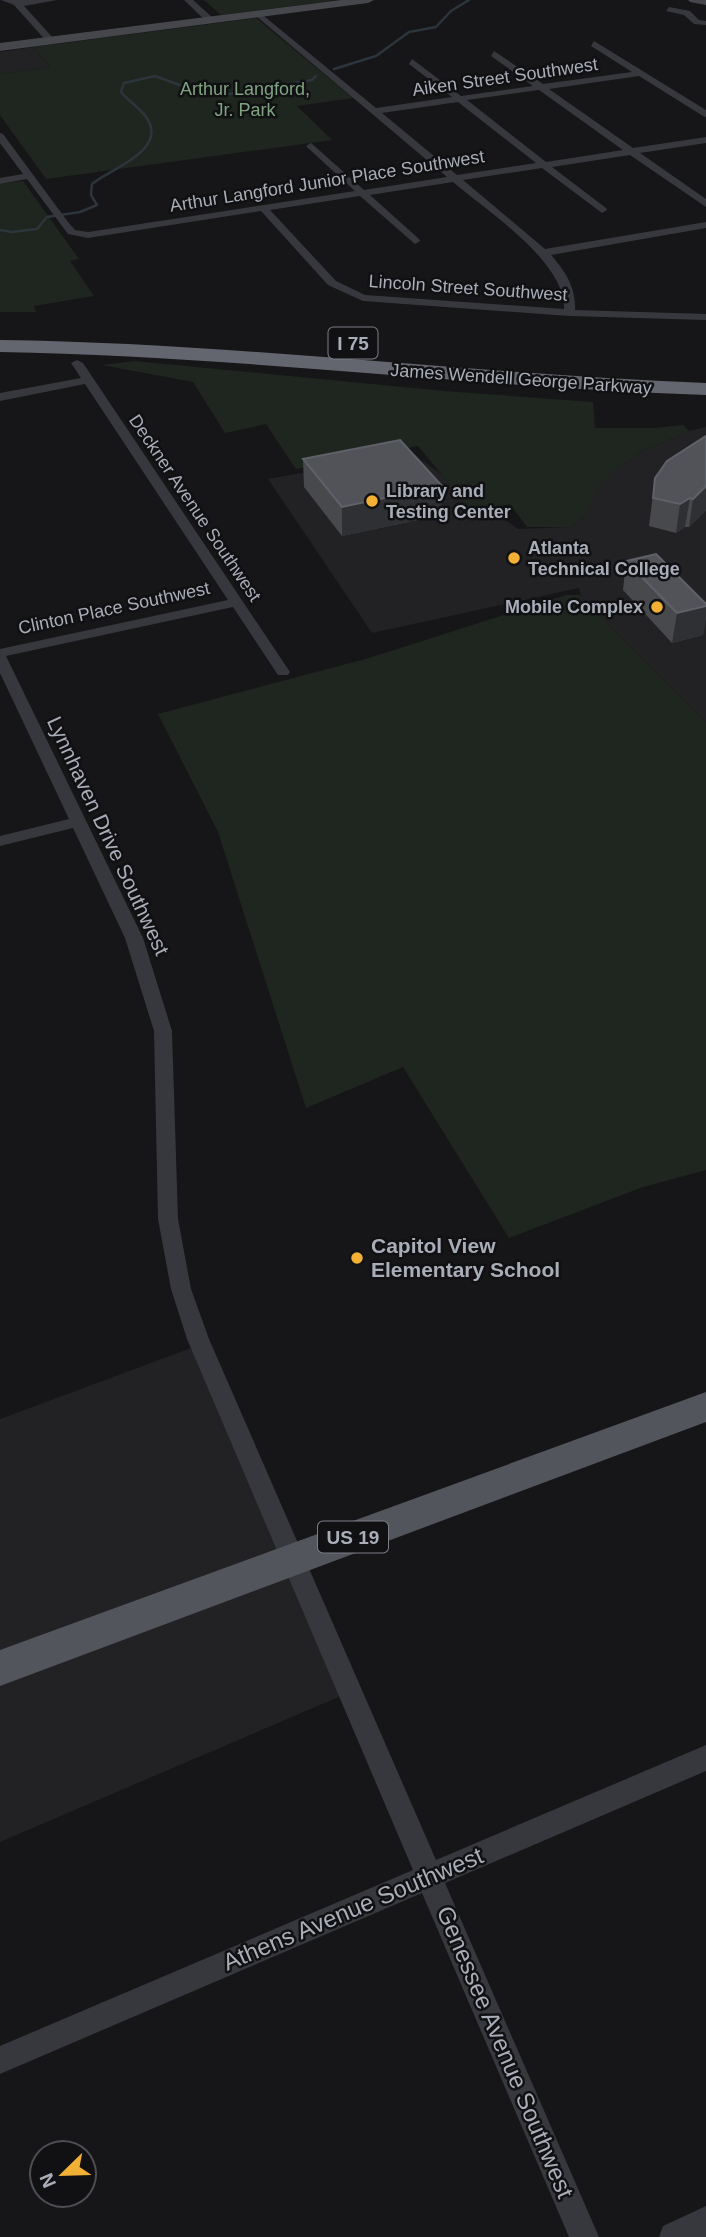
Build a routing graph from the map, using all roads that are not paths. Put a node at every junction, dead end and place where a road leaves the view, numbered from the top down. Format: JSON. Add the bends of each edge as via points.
{"nodes":[{"id":1,"x":5,"y":0,"type":"edge"},
{"id":2,"x":53,"y":0,"type":"edge"},
{"id":3,"x":188,"y":0,"type":"edge"},
{"id":4,"x":368,"y":0,"type":"edge"},
{"id":5,"x":694,"y":0,"type":"edge"},
{"id":6,"x":706,"y":2,"type":"edge"},
{"id":7,"x":19,"y":4,"type":"junction"},
{"id":8,"x":669,"y":9,"type":"dead end"},
{"id":9,"x":259,"y":14,"type":"junction"},
{"id":10,"x":210,"y":20,"type":"junction"},
{"id":11,"x":706,"y":23,"type":"edge"},
{"id":12,"x":51,"y":41,"type":"junction"},
{"id":13,"x":594,"y":44,"type":"dead end"},
{"id":14,"x":0,"y":47,"type":"edge"},
{"id":15,"x":495,"y":54,"type":"dead end"},
{"id":16,"x":412,"y":62,"type":"dead end"},
{"id":17,"x":640,"y":74,"type":"junction"},
{"id":18,"x":542,"y":87,"type":"junction"},
{"id":19,"x":460,"y":99,"type":"junction"},
{"id":20,"x":375,"y":111,"type":"junction"},
{"id":21,"x":706,"y":114,"type":"edge"},
{"id":22,"x":0,"y":136,"type":"edge"},
{"id":23,"x":706,"y":140,"type":"edge"},
{"id":24,"x":311,"y":146,"type":"dead end"},
{"id":25,"x":632,"y":151,"type":"junction"},
{"id":26,"x":544,"y":165,"type":"junction"},
{"id":27,"x":29,"y":176,"type":"junction"},
{"id":28,"x":454,"y":179,"type":"junction"},
{"id":29,"x":0,"y":181,"type":"edge"},
{"id":30,"x":362,"y":193,"type":"junction"},
{"id":31,"x":706,"y":204,"type":"edge"},
{"id":32,"x":263,"y":208,"type":"junction"},
{"id":33,"x":602,"y":210,"type":"dead end"},
{"id":34,"x":706,"y":225,"type":"edge"},
{"id":35,"x":415,"y":241,"type":"dead end"},
{"id":36,"x":543,"y":253,"type":"junction"},
{"id":37,"x":569,"y":313,"type":"junction"},
{"id":38,"x":706,"y":317,"type":"edge"},
{"id":39,"x":0,"y":346,"type":"edge"},
{"id":40,"x":77,"y":363,"type":"dead end"},
{"id":41,"x":88,"y":380,"type":"junction"},
{"id":42,"x":706,"y":389,"type":"edge"},
{"id":43,"x":0,"y":397,"type":"edge"},
{"id":44,"x":236,"y":602,"type":"junction"},
{"id":45,"x":0,"y":655,"type":"edge"},
{"id":46,"x":283,"y":672,"type":"dead end"},
{"id":47,"x":78,"y":822,"type":"junction"},
{"id":48,"x":0,"y":841,"type":"edge"},
{"id":49,"x":706,"y":1407,"type":"edge"},
{"id":50,"x":293,"y":1559,"type":"junction"},
{"id":51,"x":0,"y":1668,"type":"edge"},
{"id":52,"x":706,"y":1758,"type":"edge"},
{"id":53,"x":430,"y":1877,"type":"junction"},
{"id":54,"x":0,"y":2060,"type":"edge"},
{"id":55,"x":706,"y":2221,"type":"edge"},
{"id":56,"x":584,"y":2237,"type":"edge"},
{"id":57,"x":674,"y":2237,"type":"edge"}],
"edges":[{"from":1,"to":7,"type":"street"},
{"from":2,"to":7,"type":"street"},
{"from":3,"to":10,"type":"street"},
{"from":4,"to":9,"type":"main road"},
{"from":5,"to":6,"type":"main road"},
{"from":7,"to":12,"type":"street"},
{"from":8,"to":11,"type":"street"},
{"from":9,"to":10,"type":"main road"},
{"from":9,"to":20,"type":"street"},
{"from":10,"to":12,"type":"main road"},
{"from":12,"to":14,"type":"main road"},
{"from":13,"to":17,"type":"street"},
{"from":15,"to":18,"type":"street"},
{"from":16,"to":19,"type":"street"},
{"from":17,"to":18,"type":"street","name":"Aiken Street Southwest"},
{"from":17,"to":21,"type":"street"},
{"from":18,"to":19,"type":"street","name":"Aiken Street Southwest"},
{"from":18,"to":25,"type":"street"},
{"from":19,"to":20,"type":"street","name":"Aiken Street Southwest"},
{"from":19,"to":26,"type":"street"},
{"from":20,"to":28,"type":"street"},
{"from":22,"to":27,"type":"street","name":"Arthur Langford Junior Place Southwest"},
{"from":23,"to":25,"type":"street","name":"Arthur Langford Junior Place Southwest"},
{"from":24,"to":30,"type":"street"},
{"from":25,"to":26,"type":"street","name":"Arthur Langford Junior Place Southwest"},
{"from":25,"to":31,"type":"street"},
{"from":26,"to":28,"type":"street","name":"Arthur Langford Junior Place Southwest"},
{"from":26,"to":33,"type":"street"},
{"from":27,"to":29,"type":"street"},
{"from":27,"to":32,"type":"street","name":"Arthur Langford Junior Place Southwest","via":[[72,232],[88,235]]},
{"from":28,"to":30,"type":"street","name":"Arthur Langford Junior Place Southwest"},
{"from":28,"to":36,"type":"street"},
{"from":30,"to":32,"type":"street","name":"Arthur Langford Junior Place Southwest"},
{"from":30,"to":35,"type":"street"},
{"from":32,"to":37,"type":"street","name":"Lincoln Street Southwest","via":[[332,283],[353,295],[378,301]]},
{"from":34,"to":36,"type":"street"},
{"from":36,"to":37,"type":"street","via":[[567,283]]},
{"from":37,"to":38,"type":"street","name":"Lincoln Street Southwest"},
{"from":39,"to":42,"type":"highway","name":"James Wendell George Parkway","number":"I 75","via":[[152,350],[488,379]]},
{"from":40,"to":41,"type":"street","name":"Deckner Avenue Southwest"},
{"from":41,"to":43,"type":"street"},
{"from":41,"to":44,"type":"street","name":"Deckner Avenue Southwest"},
{"from":44,"to":45,"type":"street","name":"Clinton Place Southwest"},
{"from":44,"to":46,"type":"street","name":"Deckner Avenue Southwest"},
{"from":45,"to":47,"type":"street","name":"Lynnhaven Drive Southwest"},
{"from":47,"to":48,"type":"street"},
{"from":47,"to":50,"type":"street","name":"Lynnhaven Drive Southwest","via":[[134,938],[163,1031],[168,1219],[181,1289]]},
{"from":49,"to":50,"type":"main road","number":"US 19"},
{"from":50,"to":51,"type":"main road","number":"US 19"},
{"from":50,"to":53,"type":"street","name":"Genessee Avenue Southwest"},
{"from":52,"to":53,"type":"street","name":"Athens Avenue Southwest"},
{"from":53,"to":54,"type":"street","name":"Athens Avenue Southwest"},
{"from":53,"to":56,"type":"street","name":"Genessee Avenue Southwest"},
{"from":55,"to":57,"type":"street"}]}
